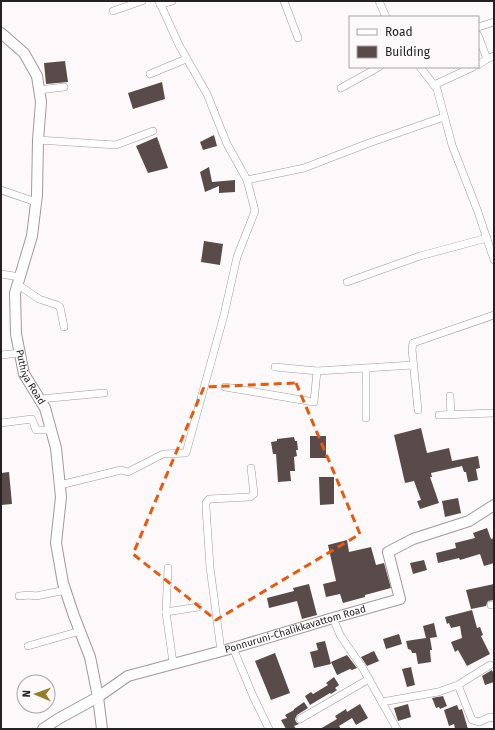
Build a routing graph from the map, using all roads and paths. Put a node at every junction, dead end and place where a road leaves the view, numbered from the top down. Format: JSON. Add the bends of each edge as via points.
{"nodes":[{"id":1,"x":142,"y":1,"type":"edge"},
{"id":2,"x":172,"y":1,"type":"edge"},
{"id":3,"x":284,"y":1,"type":"edge"},
{"id":4,"x":380,"y":1,"type":"edge"},
{"id":5,"x":160,"y":3,"type":"edge"},
{"id":6,"x":113,"y":11,"type":"dead end"},
{"id":7,"x":386,"y":16,"type":"edge"},
{"id":8,"x":494,"y":22,"type":"edge"},
{"id":9,"x":479,"y":27,"type":"edge"},
{"id":10,"x":1,"y":33,"type":"edge"},
{"id":11,"x":298,"y":38,"type":"dead end"},
{"id":12,"x":479,"y":38,"type":"edge"},
{"id":13,"x":494,"y":56,"type":"edge"},
{"id":14,"x":186,"y":59,"type":"junction"},
{"id":15,"x":487,"y":59,"type":"junction"},
{"id":16,"x":479,"y":64,"type":"edge"},
{"id":17,"x":377,"y":68,"type":"edge"},
{"id":18,"x":421,"y":68,"type":"edge"},
{"id":19,"x":471,"y":68,"type":"edge"},
{"id":20,"x":150,"y":74,"type":"dead end"},
{"id":21,"x":434,"y":85,"type":"junction"},
{"id":22,"x":64,"y":87,"type":"dead end"},
{"id":23,"x":341,"y":88,"type":"dead end"},
{"id":24,"x":39,"y":90,"type":"junction"},
{"id":25,"x":444,"y":117,"type":"junction"},
{"id":26,"x":153,"y":131,"type":"dead end"},
{"id":27,"x":38,"y":140,"type":"junction"},
{"id":28,"x":247,"y":180,"type":"junction"},
{"id":29,"x":1,"y":190,"type":"edge"},
{"id":30,"x":36,"y":202,"type":"junction"},
{"id":31,"x":487,"y":238,"type":"junction"},
{"id":32,"x":494,"y":260,"type":"edge"},
{"id":33,"x":1,"y":274,"type":"edge"},
{"id":34,"x":18,"y":281,"type":"junction"},
{"id":35,"x":347,"y":282,"type":"dead end"},
{"id":36,"x":494,"y":315,"type":"edge"},
{"id":37,"x":64,"y":327,"type":"dead end"},
{"id":38,"x":20,"y":354,"type":"junction"},
{"id":39,"x":1,"y":355,"type":"edge"},
{"id":40,"x":413,"y":365,"type":"junction"},
{"id":41,"x":275,"y":367,"type":"dead end"},
{"id":42,"x":366,"y":368,"type":"junction"},
{"id":43,"x":317,"y":371,"type":"junction"},
{"id":44,"x":225,"y":387,"type":"dead end"},
{"id":45,"x":104,"y":393,"type":"dead end"},
{"id":46,"x":450,"y":396,"type":"dead end"},
{"id":47,"x":40,"y":399,"type":"junction"},
{"id":48,"x":418,"y":410,"type":"dead end"},
{"id":49,"x":494,"y":413,"type":"edge"},
{"id":50,"x":451,"y":414,"type":"junction"},
{"id":51,"x":439,"y":415,"type":"dead end"},
{"id":52,"x":366,"y":418,"type":"dead end"},
{"id":53,"x":1,"y":422,"type":"edge"},
{"id":54,"x":51,"y":430,"type":"junction"},
{"id":55,"x":251,"y":468,"type":"dead end"},
{"id":56,"x":60,"y":485,"type":"junction"},
{"id":57,"x":494,"y":505,"type":"edge"},
{"id":58,"x":168,"y":568,"type":"dead end"},
{"id":59,"x":66,"y":590,"type":"junction"},
{"id":60,"x":19,"y":596,"type":"dead end"},
{"id":61,"x":198,"y":607,"type":"dead end"},
{"id":62,"x":166,"y":612,"type":"junction"},
{"id":63,"x":333,"y":618,"type":"junction"},
{"id":64,"x":80,"y":631,"type":"junction"},
{"id":65,"x":28,"y":646,"type":"dead end"},
{"id":66,"x":233,"y":648,"type":"junction"},
{"id":67,"x":221,"y":651,"type":"junction"},
{"id":68,"x":174,"y":664,"type":"junction"},
{"id":69,"x":490,"y":665,"type":"dead end"},
{"id":70,"x":369,"y":679,"type":"junction"},
{"id":71,"x":458,"y":685,"type":"junction"},
{"id":72,"x":98,"y":697,"type":"junction"},
{"id":73,"x":382,"y":702,"type":"junction"},
{"id":74,"x":494,"y":718,"type":"edge"},
{"id":75,"x":300,"y":719,"type":"dead end"},
{"id":76,"x":43,"y":729,"type":"edge"},
{"id":77,"x":102,"y":729,"type":"edge"},
{"id":78,"x":269,"y":729,"type":"edge"},
{"id":79,"x":397,"y":729,"type":"edge"}],
"edges":[{"from":1,"to":6,"type":"street"},
{"from":2,"to":5,"type":"street"},
{"from":3,"to":11,"type":"street"},
{"from":4,"to":7,"type":"street"},
{"from":5,"to":14,"type":"street"},
{"from":8,"to":9,"type":"street"},
{"from":10,"to":24,"type":"street","name":"Puthiya Road","via":[[24,53],[37,76]]},
{"from":12,"to":15,"type":"street"},
{"from":13,"to":15,"type":"street"},
{"from":14,"to":20,"type":"street"},
{"from":14,"to":28,"type":"street","via":[[207,94],[227,144]]},
{"from":15,"to":16,"type":"street"},
{"from":17,"to":23,"type":"street"},
{"from":18,"to":21,"type":"street"},
{"from":19,"to":21,"type":"street"},
{"from":21,"to":25,"type":"street"},
{"from":22,"to":24,"type":"street"},
{"from":24,"to":27,"type":"street","name":"Puthiya Road","via":[[41,102]]},
{"from":25,"to":28,"type":"street","via":[[304,168]]},
{"from":25,"to":31,"type":"street"},
{"from":26,"to":27,"type":"street","via":[[116,145]]},
{"from":27,"to":30,"type":"street","name":"Puthiya Road"},
{"from":28,"to":56,"type":"street","via":[[255,211],[237,258],[186,452],[163,454],[128,472],[121,470]]},
{"from":29,"to":30,"type":"street"},
{"from":30,"to":34,"type":"street","name":"Puthiya Road","via":[[32,236]]},
{"from":31,"to":32,"type":"street"},
{"from":31,"to":35,"type":"street","via":[[420,256]]},
{"from":33,"to":34,"type":"street"},
{"from":34,"to":37,"type":"street","via":[[39,299],[60,307]]},
{"from":34,"to":38,"type":"street","name":"Puthiya Road","via":[[14,293],[16,334]]},
{"from":36,"to":40,"type":"street","via":[[413,343]]},
{"from":38,"to":39,"type":"street"},
{"from":38,"to":47,"type":"street","name":"Puthiya Road","via":[[24,374]]},
{"from":40,"to":42,"type":"street"},
{"from":40,"to":48,"type":"street"},
{"from":41,"to":43,"type":"street"},
{"from":42,"to":43,"type":"street"},
{"from":42,"to":52,"type":"street"},
{"from":43,"to":44,"type":"street","via":[[314,402]]},
{"from":45,"to":47,"type":"street"},
{"from":46,"to":50,"type":"street"},
{"from":47,"to":54,"type":"street","name":"Puthiya Road"},
{"from":49,"to":50,"type":"street"},
{"from":50,"to":51,"type":"street"},
{"from":53,"to":54,"type":"street","via":[[32,419],[36,430]]},
{"from":54,"to":56,"type":"street","name":"Puthiya Road","via":[[56,448]]},
{"from":55,"to":67,"type":"street","via":[[254,494],[250,497],[209,499],[206,503],[210,567]]},
{"from":56,"to":59,"type":"street","name":"Puthiya Road","via":[[56,544]]},
{"from":57,"to":63,"type":"street","name":"Ponnuruni-Chalikkavattom Road","via":[[469,521],[413,539],[388,552],[400,599]]},
{"from":58,"to":62,"type":"street"},
{"from":59,"to":60,"type":"street","via":[[36,596]]},
{"from":59,"to":64,"type":"street","name":"Puthiya Road"},
{"from":61,"to":62,"type":"street"},
{"from":62,"to":68,"type":"street"},
{"from":63,"to":66,"type":"street","name":"Ponnuruni-Chalikkavattom Road"},
{"from":63,"to":70,"type":"street","via":[[340,635]]},
{"from":64,"to":65,"type":"street"},
{"from":64,"to":72,"type":"street","name":"Puthiya Road","via":[[90,657]]},
{"from":66,"to":67,"type":"street","name":"Ponnuruni-Chalikkavattom Road"},
{"from":66,"to":78,"type":"street"},
{"from":67,"to":68,"type":"street","name":"Ponnuruni-Chalikkavattom Road"},
{"from":68,"to":72,"type":"street","name":"Ponnuruni-Chalikkavattom Road","via":[[128,676]]},
{"from":69,"to":71,"type":"street"},
{"from":70,"to":73,"type":"street"},
{"from":70,"to":75,"type":"street"},
{"from":71,"to":73,"type":"street","via":[[438,692]]},
{"from":71,"to":74,"type":"street","via":[[472,720],[479,722]]},
{"from":72,"to":76,"type":"street","name":"Ponnuruni-Chalikkavattom Road"},
{"from":72,"to":77,"type":"street","name":"Puthiya Road"},
{"from":73,"to":79,"type":"street"}]}
